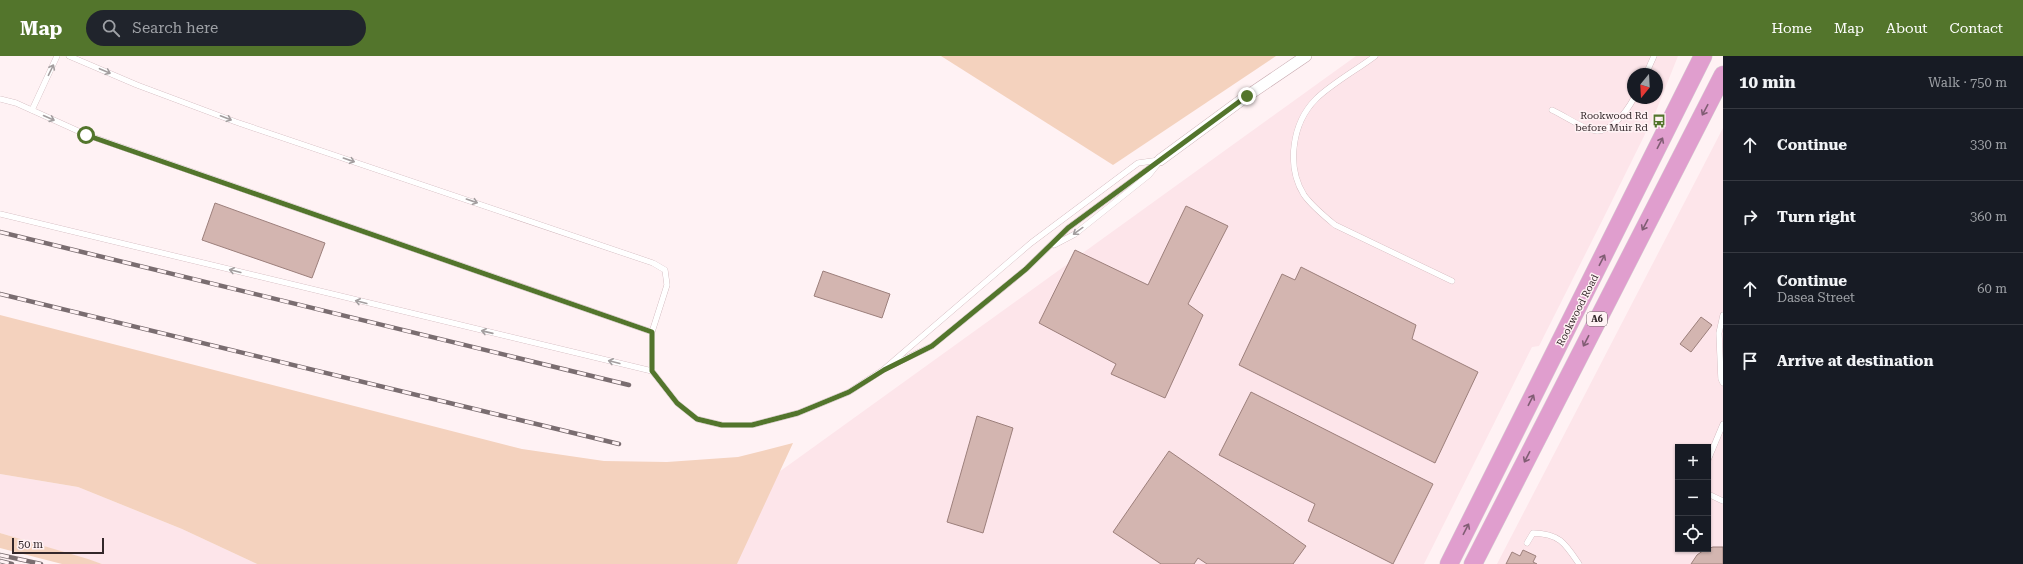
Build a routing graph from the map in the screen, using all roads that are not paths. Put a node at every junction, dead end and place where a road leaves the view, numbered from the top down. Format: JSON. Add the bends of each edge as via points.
{"nodes":[{"id":1,"x":58,"y":56,"type":"edge"},
{"id":2,"x":69,"y":56,"type":"edge"},
{"id":3,"x":1306,"y":56,"type":"edge"},
{"id":4,"x":1375,"y":56,"type":"edge"},
{"id":5,"x":1654,"y":56,"type":"edge"},
{"id":6,"x":1703,"y":56,"type":"edge"},
{"id":7,"x":1649,"y":68,"type":"edge"},
{"id":8,"x":1723,"y":75,"type":"edge"},
{"id":9,"x":0,"y":99,"type":"edge"},
{"id":10,"x":1631,"y":104,"type":"edge"},
{"id":11,"x":32,"y":110,"type":"junction"},
{"id":12,"x":1552,"y":110,"type":"dead end"},
{"id":13,"x":1160,"y":160,"type":"junction"},
{"id":14,"x":0,"y":214,"type":"edge"},
{"id":15,"x":1049,"y":248,"type":"junction"},
{"id":16,"x":1452,"y":281,"type":"dead end"},
{"id":17,"x":1723,"y":315,"type":"edge"},
{"id":18,"x":652,"y":332,"type":"junction"},
{"id":19,"x":884,"y":370,"type":"junction"},
{"id":20,"x":652,"y":371,"type":"junction"},
{"id":21,"x":1723,"y":383,"type":"edge"},
{"id":22,"x":1723,"y":424,"type":"edge"},
{"id":23,"x":1711,"y":453,"type":"edge"},
{"id":24,"x":1711,"y":495,"type":"edge"},
{"id":25,"x":1723,"y":501,"type":"edge"},
{"id":26,"x":1527,"y":543,"type":"dead end"},
{"id":27,"x":1449,"y":564,"type":"edge"},
{"id":28,"x":1473,"y":564,"type":"edge"},
{"id":29,"x":1579,"y":564,"type":"edge"}],
"edges":[{"from":11,"to":1,"type":"lane","one_way":true},
{"from":2,"to":18,"type":"lane","one_way":true,"via":[[236,122],[653,263],[665,270],[667,285]]},
{"from":3,"to":13,"type":"street"},
{"from":4,"to":16,"type":"lane","via":[[1316,98],[1308,109],[1301,122],[1294,150],[1293,165],[1298,181],[1305,195],[1335,224]]},
{"from":5,"to":7,"type":"lane"},
{"from":27,"to":6,"type":"highway","name":"Rookwood Road","number":"A6","one_way":true},
{"from":8,"to":28,"type":"highway","number":"A6","one_way":true},
{"from":9,"to":11,"type":"lane"},
{"from":10,"to":12,"type":"lane","via":[[1603,131],[1592,131]]},
{"from":11,"to":18,"type":"lane","one_way":true,"via":[[94,137]]},
{"from":13,"to":15,"type":"lane","via":[[1068,228]]},
{"from":13,"to":15,"type":"lane","one_way":true,"via":[[1150,175],[1075,234]]},
{"from":13,"to":19,"type":"lane","via":[[1138,163],[1031,242]]},
{"from":20,"to":14,"type":"lane","one_way":true},
{"from":15,"to":19,"type":"lane","via":[[932,346]]},
{"from":17,"to":21,"type":"lane","via":[[1719,333]]},
{"from":18,"to":20,"type":"lane"},
{"from":19,"to":20,"type":"lane","via":[[849,392],[798,413],[752,425],[722,425],[697,419],[677,403]]},
{"from":22,"to":23,"type":"lane"},
{"from":24,"to":25,"type":"lane"},
{"from":26,"to":29,"type":"lane","via":[[1533,533],[1547,534],[1564,542]]}]}
